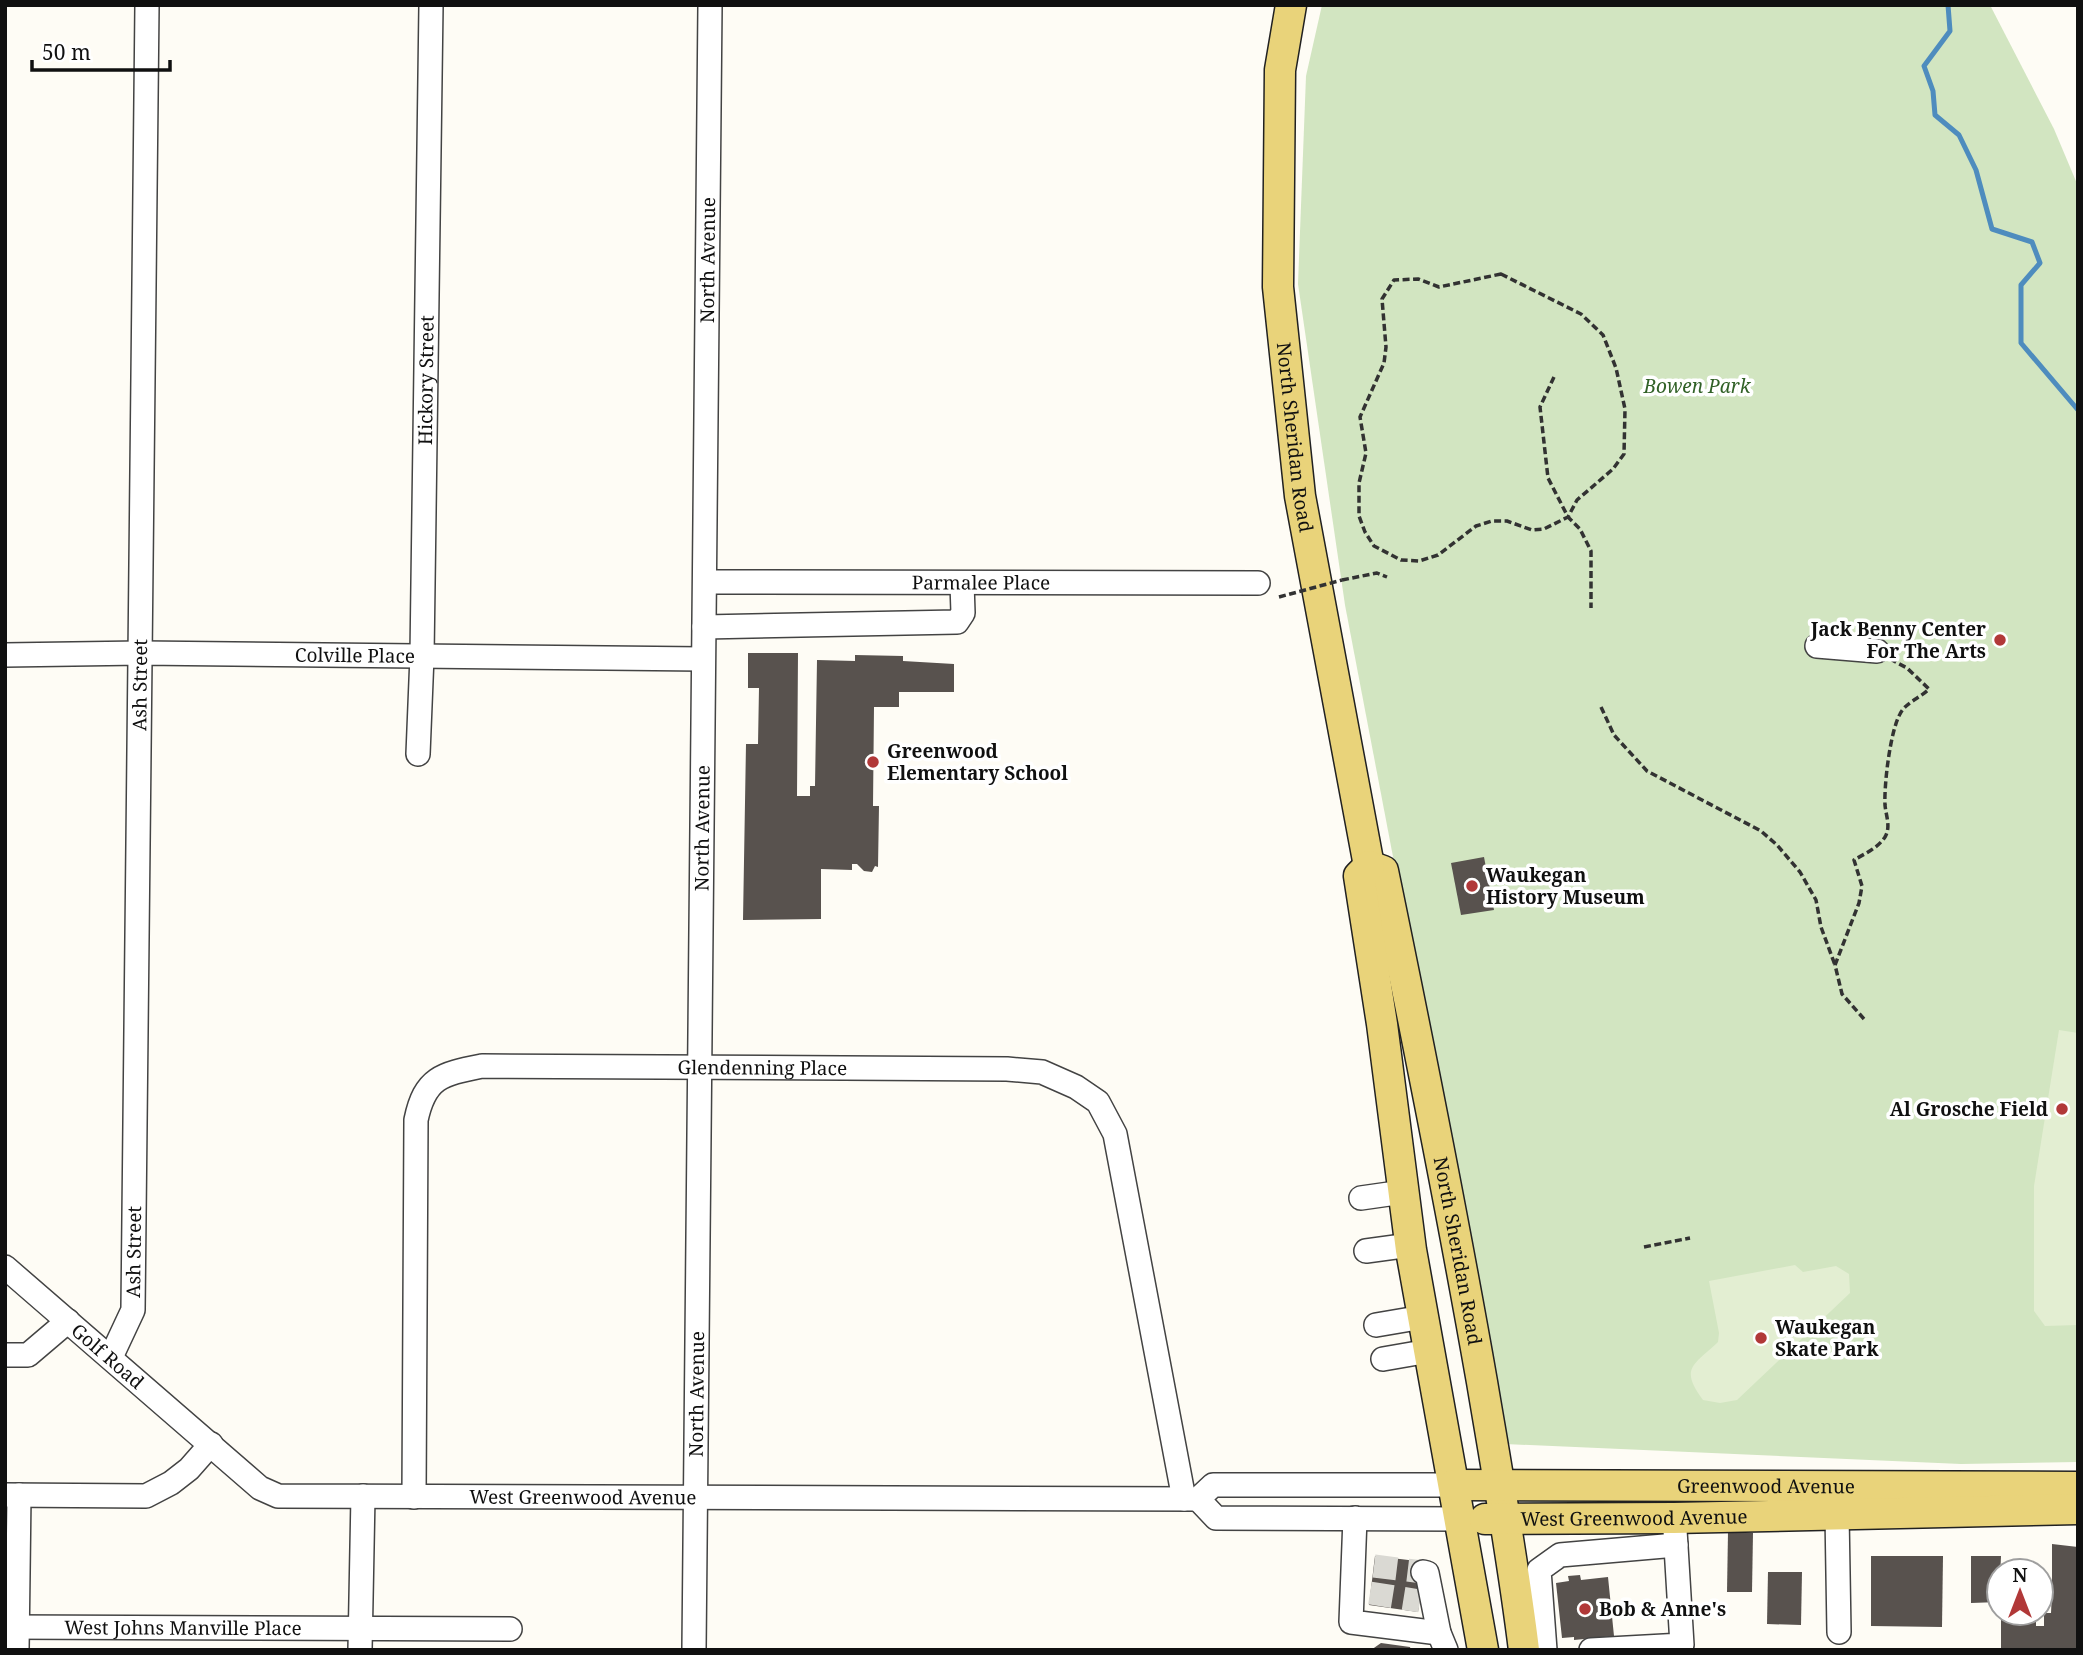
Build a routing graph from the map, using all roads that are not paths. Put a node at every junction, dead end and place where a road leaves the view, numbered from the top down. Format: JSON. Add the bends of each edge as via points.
{"nodes":[{"id":1,"x":147,"y":5,"type":"edge"},
{"id":2,"x":431,"y":5,"type":"edge"},
{"id":3,"x":710,"y":5,"type":"edge"},
{"id":4,"x":1291,"y":5,"type":"edge"},
{"id":5,"x":705,"y":582,"type":"junction"},
{"id":6,"x":962,"y":583,"type":"junction"},
{"id":7,"x":1258,"y":583,"type":"dead end"},
{"id":8,"x":704,"y":627,"type":"junction"},
{"id":9,"x":1817,"y":646,"type":"dead end"},
{"id":10,"x":1877,"y":651,"type":"road end"},
{"id":11,"x":141,"y":653,"type":"junction"},
{"id":12,"x":5,"y":655,"type":"edge"},
{"id":13,"x":422,"y":656,"type":"junction"},
{"id":14,"x":703,"y":659,"type":"junction"},
{"id":15,"x":418,"y":754,"type":"dead end"},
{"id":16,"x":1369,"y":866,"type":"junction"},
{"id":17,"x":698,"y":1068,"type":"junction"},
{"id":18,"x":1403,"y":1192,"type":"junction"},
{"id":19,"x":1361,"y":1198,"type":"dead end"},
{"id":20,"x":1410,"y":1245,"type":"junction"},
{"id":21,"x":1366,"y":1251,"type":"dead end"},
{"id":22,"x":5,"y":1267,"type":"edge"},
{"id":23,"x":1423,"y":1317,"type":"junction"},
{"id":24,"x":68,"y":1321,"type":"junction"},
{"id":25,"x":1376,"y":1325,"type":"dead end"},
{"id":26,"x":1429,"y":1351,"type":"junction"},
{"id":27,"x":5,"y":1355,"type":"edge"},
{"id":28,"x":111,"y":1357,"type":"junction"},
{"id":29,"x":1383,"y":1359,"type":"dead end"},
{"id":30,"x":211,"y":1444,"type":"junction"},
{"id":31,"x":1454,"y":1485,"type":"junction"},
{"id":32,"x":1500,"y":1486,"type":"junction"},
{"id":33,"x":2078,"y":1487,"type":"edge"},
{"id":34,"x":12,"y":1495,"type":"edge"},
{"id":35,"x":363,"y":1496,"type":"junction"},
{"id":36,"x":414,"y":1497,"type":"junction"},
{"id":37,"x":694,"y":1497,"type":"junction"},
{"id":38,"x":1191,"y":1499,"type":"junction"},
{"id":39,"x":2078,"y":1509,"type":"edge"},
{"id":40,"x":1837,"y":1514,"type":"junction"},
{"id":41,"x":1355,"y":1518,"type":"junction"},
{"id":42,"x":1460,"y":1519,"type":"junction"},
{"id":43,"x":1505,"y":1519,"type":"junction"},
{"id":44,"x":1595,"y":1519,"type":"junction"},
{"id":45,"x":1675,"y":1532,"type":"junction"},
{"id":46,"x":1597,"y":1552,"type":"junction"},
{"id":47,"x":1423,"y":1572,"type":"dead end"},
{"id":48,"x":1532,"y":1617,"type":"junction"},
{"id":49,"x":510,"y":1629,"type":"dead end"},
{"id":50,"x":1839,"y":1632,"type":"dead end"},
{"id":51,"x":13,"y":1635,"type":"edge"},
{"id":52,"x":360,"y":1638,"type":"edge"},
{"id":53,"x":1442,"y":1641,"type":"edge"},
{"id":54,"x":694,"y":1650,"type":"edge"},
{"id":55,"x":1483,"y":1650,"type":"edge"},
{"id":56,"x":1524,"y":1650,"type":"edge"},
{"id":57,"x":1545,"y":1650,"type":"edge"},
{"id":58,"x":1591,"y":1650,"type":"edge"}],
"edges":[{"from":1,"to":11,"type":"street","name":"Ash Street"},
{"from":2,"to":13,"type":"street","name":"Hickory Street"},
{"from":3,"to":5,"type":"street","name":"North Avenue"},
{"from":4,"to":16,"type":"main road","name":"North Sheridan Road","via":[[1280,70],[1278,287],[1300,496]]},
{"from":5,"to":6,"type":"street","name":"Parmalee Place"},
{"from":5,"to":8,"type":"street","name":"North Avenue"},
{"from":6,"to":7,"type":"street","name":"Parmalee Place"},
{"from":6,"to":8,"type":"street","via":[[963,613],[957,622]]},
{"from":8,"to":14,"type":"street","name":"North Avenue"},
{"from":9,"to":10,"type":"street"},
{"from":11,"to":12,"type":"street","name":"Colville Place"},
{"from":11,"to":13,"type":"street","name":"Colville Place"},
{"from":11,"to":28,"type":"street","name":"Ash Street","via":[[133,1310]]},
{"from":13,"to":14,"type":"street","name":"Colville Place"},
{"from":13,"to":15,"type":"street","name":"Hickory Street"},
{"from":14,"to":17,"type":"street","name":"North Avenue"},
{"from":16,"to":18,"type":"main road","name":"North Sheridan Road","via":[[1359,876]]},
{"from":16,"to":32,"type":"main road","name":"North Sheridan Road","via":[[1383,871]]},
{"from":17,"to":36,"type":"street","name":"Glendenning Place","via":[[482,1066],[448,1073],[421,1098],[416,1120]]},
{"from":17,"to":37,"type":"street","name":"North Avenue"},
{"from":17,"to":38,"type":"street","name":"Glendenning Place","via":[[1007,1069],[1042,1072],[1098,1102],[1115,1134]]},
{"from":18,"to":19,"type":"street"},
{"from":18,"to":20,"type":"main road","name":"North Sheridan Road"},
{"from":20,"to":21,"type":"street"},
{"from":20,"to":23,"type":"main road","name":"North Sheridan Road"},
{"from":22,"to":24,"type":"street","name":"Golf Road"},
{"from":23,"to":25,"type":"street"},
{"from":23,"to":26,"type":"main road","name":"North Sheridan Road"},
{"from":24,"to":27,"type":"street","via":[[28,1355]]},
{"from":24,"to":28,"type":"street","name":"Golf Road"},
{"from":26,"to":29,"type":"street"},
{"from":26,"to":31,"type":"main road","name":"North Sheridan Road"},
{"from":28,"to":30,"type":"street","name":"Golf Road"},
{"from":30,"to":34,"type":"street","via":[[180,1476],[146,1496]]},
{"from":30,"to":35,"type":"street","name":"West Greenwood Avenue","via":[[260,1488],[278,1496]]},
{"from":31,"to":32,"type":"main road","name":"Greenwood Avenue"},
{"from":31,"to":38,"type":"street","name":"West Greenwood Avenue","via":[[1213,1485]]},
{"from":31,"to":42,"type":"main road","name":"North Sheridan Road"},
{"from":32,"to":33,"type":"main road","name":"Greenwood Avenue"},
{"from":32,"to":43,"type":"main road","name":"North Sheridan Road"},
{"from":34,"to":51,"type":"street"},
{"from":35,"to":36,"type":"street","name":"West Greenwood Avenue"},
{"from":35,"to":52,"type":"street"},
{"from":36,"to":37,"type":"street","name":"West Greenwood Avenue"},
{"from":37,"to":38,"type":"street","name":"West Greenwood Avenue"},
{"from":37,"to":54,"type":"street","name":"North Avenue"},
{"from":38,"to":41,"type":"street","name":"West Greenwood Avenue","via":[[1216,1518]]},
{"from":39,"to":40,"type":"main road","name":"West Greenwood Avenue"},
{"from":40,"to":45,"type":"main road","name":"West Greenwood Avenue"},
{"from":40,"to":50,"type":"street"},
{"from":41,"to":42,"type":"street","name":"West Greenwood Avenue"},
{"from":41,"to":53,"type":"street","via":[[1364,1564],[1351,1622]]},
{"from":42,"to":43,"type":"main road","name":"West Greenwood Avenue"},
{"from":42,"to":55,"type":"main road","name":"North Sheridan Road"},
{"from":43,"to":44,"type":"main road","name":"West Greenwood Avenue"},
{"from":43,"to":48,"type":"main road","name":"North Sheridan Road"},
{"from":44,"to":45,"type":"main road","name":"West Greenwood Avenue"},
{"from":44,"to":46,"type":"street"},
{"from":45,"to":46,"type":"street"},
{"from":45,"to":58,"type":"street","via":[[1682,1646]]},
{"from":46,"to":48,"type":"street","via":[[1560,1555],[1539,1570]]},
{"from":47,"to":53,"type":"street","via":[[1427,1573],[1427,1602]]},
{"from":48,"to":56,"type":"main road","name":"North Sheridan Road"},
{"from":48,"to":57,"type":"street"},
{"from":49,"to":52,"type":"street","name":"West Johns Manville Place"},
{"from":51,"to":52,"type":"street","name":"West Johns Manville Place"}]}
